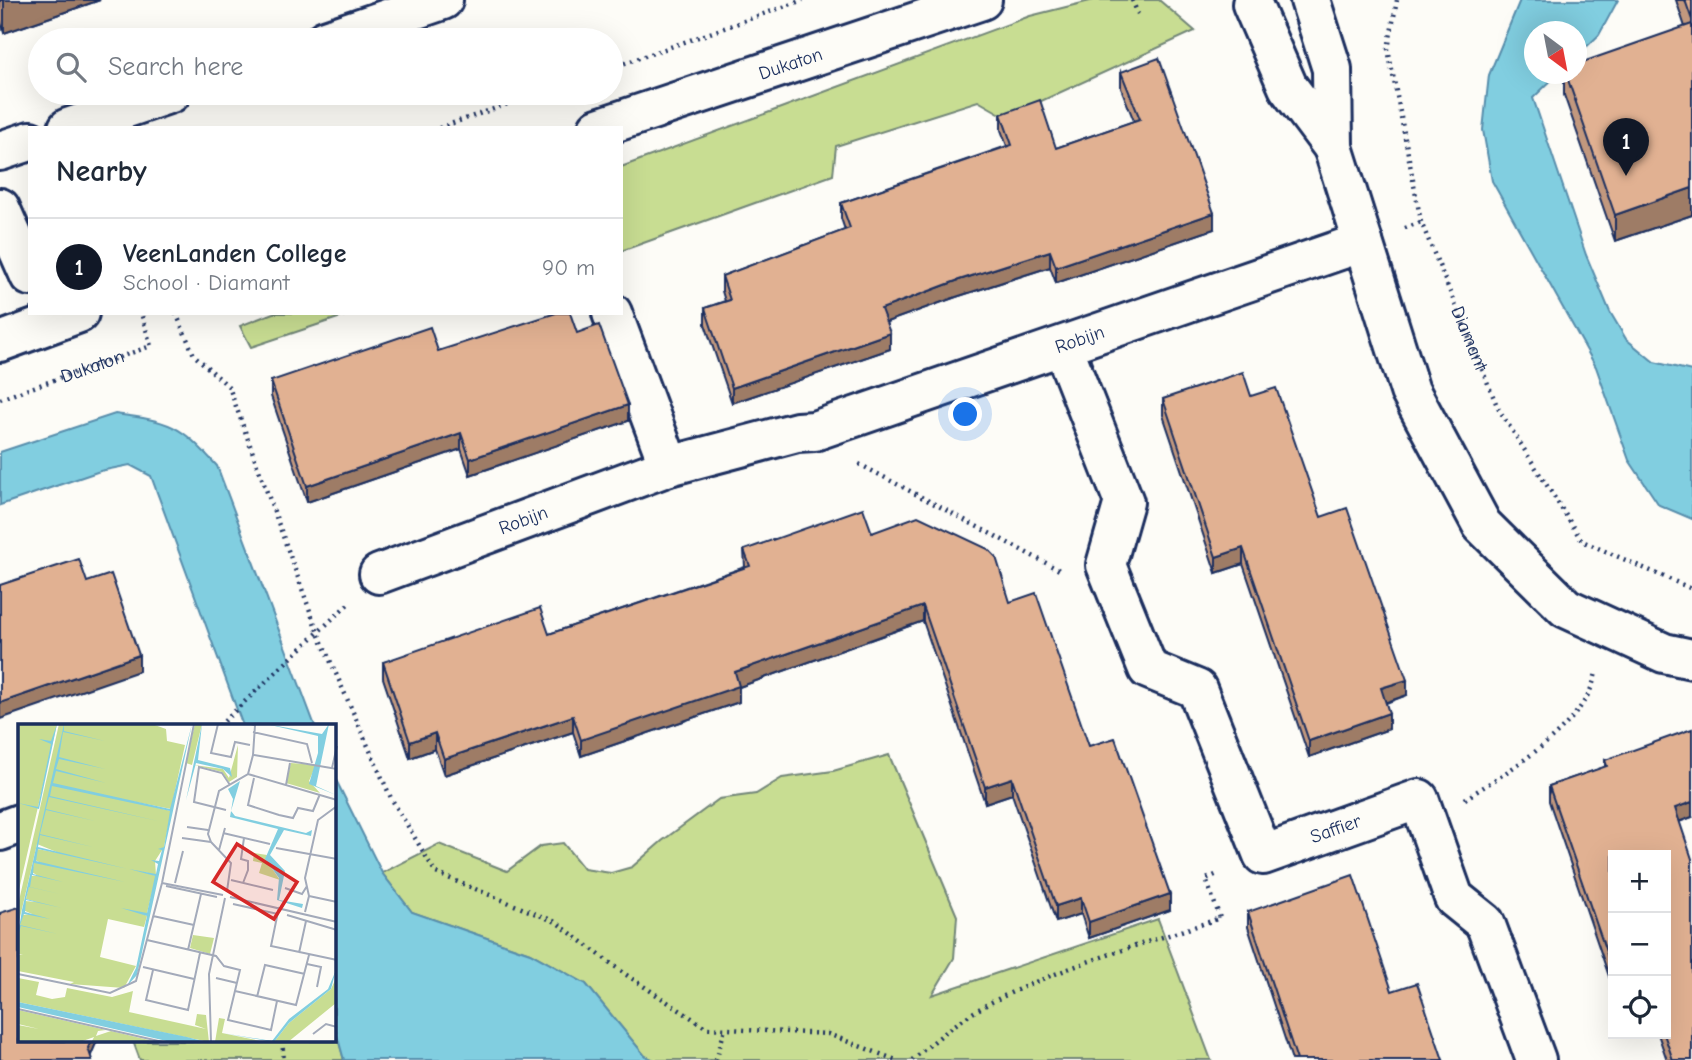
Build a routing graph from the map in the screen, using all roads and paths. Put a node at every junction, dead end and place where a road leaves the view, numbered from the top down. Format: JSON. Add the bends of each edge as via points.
{"nodes":[{"id":1,"x":443,"y":0,"type":"edge"},
{"id":2,"x":803,"y":0,"type":"edge"},
{"id":3,"x":982,"y":0,"type":"edge"},
{"id":4,"x":1132,"y":0,"type":"edge"},
{"id":5,"x":1310,"y":0,"type":"edge"},
{"id":6,"x":1397,"y":0,"type":"edge"},
{"id":7,"x":1253,"y":1,"type":"edge"},
{"id":8,"x":1138,"y":14,"type":"dead end"},
{"id":9,"x":360,"y":28,"type":"edge"},
{"id":10,"x":623,"y":64,"type":"edge"},
{"id":11,"x":136,"y":105,"type":"edge"},
{"id":12,"x":505,"y":105,"type":"edge"},
{"id":13,"x":74,"y":126,"type":"edge"},
{"id":14,"x":445,"y":126,"type":"edge"},
{"id":15,"x":604,"y":126,"type":"edge"},
{"id":16,"x":28,"y":142,"type":"edge"},
{"id":17,"x":1333,"y":147,"type":"junction"},
{"id":18,"x":0,"y":151,"type":"edge"},
{"id":19,"x":0,"y":208,"type":"edge"},
{"id":20,"x":1363,"y":242,"type":"junction"},
{"id":21,"x":28,"y":271,"type":"edge"},
{"id":22,"x":142,"y":315,"type":"edge"},
{"id":23,"x":177,"y":315,"type":"edge"},
{"id":24,"x":613,"y":315,"type":"edge"},
{"id":25,"x":57,"y":317,"type":"edge"},
{"id":26,"x":0,"y":342,"type":"edge"},
{"id":27,"x":1063,"y":347,"type":"junction"},
{"id":28,"x":0,"y":399,"type":"edge"},
{"id":29,"x":858,"y":464,"type":"dead end"},
{"id":30,"x":669,"y":466,"type":"junction"},
{"id":31,"x":379,"y":574,"type":"dead end"},
{"id":32,"x":1692,"y":589,"type":"edge"},
{"id":33,"x":1121,"y":603,"type":"junction"},
{"id":34,"x":1604,"y":626,"type":"junction"},
{"id":35,"x":318,"y":633,"type":"junction"},
{"id":36,"x":1692,"y":659,"type":"edge"},
{"id":37,"x":221,"y":724,"type":"edge"},
{"id":38,"x":18,"y":824,"type":"edge"},
{"id":39,"x":1427,"y":824,"type":"junction"},
{"id":40,"x":0,"y":831,"type":"edge"},
{"id":41,"x":1263,"y":856,"type":"junction"},
{"id":42,"x":724,"y":1028,"type":"junction"},
{"id":43,"x":282,"y":1042,"type":"edge"},
{"id":44,"x":284,"y":1060,"type":"edge"},
{"id":45,"x":716,"y":1060,"type":"edge"},
{"id":46,"x":896,"y":1060,"type":"edge"},
{"id":47,"x":912,"y":1060,"type":"edge"},
{"id":48,"x":1536,"y":1060,"type":"edge"}],
"edges":[{"from":1,"to":9,"type":"street"},
{"from":2,"to":10,"type":"path"},
{"from":3,"to":15,"type":"street","name":"Dukaton"},
{"from":4,"to":8,"type":"path"},
{"from":5,"to":17,"type":"street","via":[[1332,69]]},
{"from":6,"to":32,"type":"path","name":"Diamant","via":[[1388,50],[1421,222],[1498,408],[1582,541]]},
{"from":7,"to":17,"type":"street","via":[[1288,87]]},
{"from":11,"to":13,"type":"street"},
{"from":12,"to":14,"type":"path"},
{"from":16,"to":18,"type":"street"},
{"from":17,"to":20,"type":"street"},
{"from":19,"to":21,"type":"street"},
{"from":20,"to":27,"type":"street","name":"Robijn"},
{"from":20,"to":34,"type":"street","via":[[1410,391],[1482,525],[1566,608]]},
{"from":22,"to":28,"type":"path","name":"Dukaton","via":[[152,346]]},
{"from":23,"to":35,"type":"path","via":[[194,355],[229,387]]},
{"from":24,"to":30,"type":"street"},
{"from":25,"to":26,"type":"street"},
{"from":27,"to":30,"type":"street","name":"Robijn","via":[[814,431]]},
{"from":27,"to":33,"type":"street","via":[[1124,502],[1105,565]]},
{"from":29,"to":33,"type":"path"},
{"from":30,"to":31,"type":"street","name":"Robijn"},
{"from":33,"to":41,"type":"street","via":[[1148,669],[1197,689]]},
{"from":34,"to":36,"type":"street","via":[[1664,653]]},
{"from":34,"to":39,"type":"path","via":[[1594,682],[1566,725],[1511,769]]},
{"from":35,"to":37,"type":"path"},
{"from":35,"to":42,"type":"path","via":[[390,798],[436,873],[556,922],[706,1028]]},
{"from":38,"to":40,"type":"street"},
{"from":39,"to":41,"type":"street","name":"Saffier","via":[[1419,799]]},
{"from":39,"to":48,"type":"street","name":"Saffier","via":[[1454,898],[1485,923]]},
{"from":41,"to":47,"type":"path","via":[[1206,879],[1220,918],[1043,979],[993,1002],[955,1024]]},
{"from":42,"to":45,"type":"path"},
{"from":42,"to":46,"type":"path","via":[[828,1034]]},
{"from":43,"to":44,"type":"path"}]}
